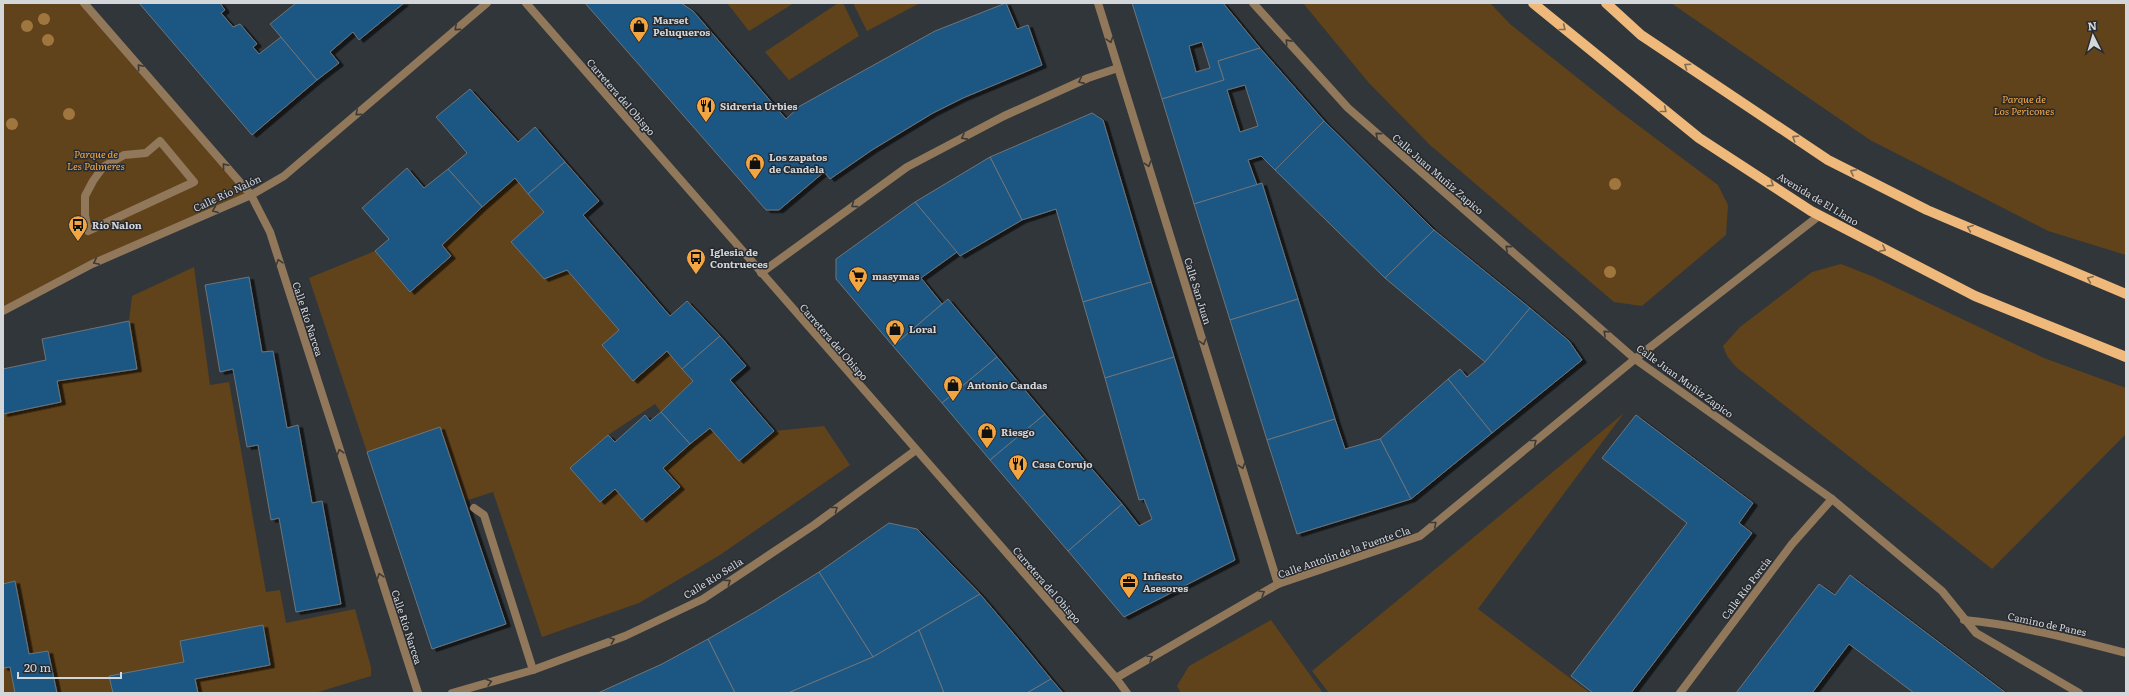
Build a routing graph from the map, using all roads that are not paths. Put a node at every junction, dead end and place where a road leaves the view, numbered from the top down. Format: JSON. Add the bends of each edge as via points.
{"nodes":[{"id":1,"x":84,"y":3,"type":"edge"},
{"id":2,"x":487,"y":3,"type":"edge"},
{"id":3,"x":526,"y":3,"type":"edge"},
{"id":4,"x":1098,"y":3,"type":"edge"},
{"id":5,"x":1253,"y":3,"type":"edge"},
{"id":6,"x":1533,"y":3,"type":"edge"},
{"id":7,"x":1606,"y":3,"type":"edge"},
{"id":8,"x":1118,"y":68,"type":"junction"},
{"id":9,"x":251,"y":195,"type":"junction"},
{"id":10,"x":1820,"y":215,"type":"junction"},
{"id":11,"x":88,"y":231,"type":"joint"},
{"id":12,"x":761,"y":273,"type":"junction"},
{"id":13,"x":2126,"y":294,"type":"edge"},
{"id":14,"x":3,"y":310,"type":"edge"},
{"id":15,"x":2126,"y":357,"type":"edge"},
{"id":16,"x":1635,"y":359,"type":"junction"},
{"id":17,"x":916,"y":450,"type":"junction"},
{"id":18,"x":1832,"y":499,"type":"junction"},
{"id":19,"x":474,"y":508,"type":"dead end"},
{"id":20,"x":1278,"y":584,"type":"junction"},
{"id":21,"x":1964,"y":620,"type":"junction"},
{"id":22,"x":2126,"y":653,"type":"edge"},
{"id":23,"x":533,"y":670,"type":"junction"},
{"id":24,"x":1116,"y":678,"type":"junction"},
{"id":25,"x":418,"y":693,"type":"edge"},
{"id":26,"x":452,"y":693,"type":"edge"},
{"id":27,"x":1127,"y":693,"type":"edge"},
{"id":28,"x":1680,"y":693,"type":"edge"},
{"id":29,"x":2079,"y":693,"type":"edge"}],
"edges":[{"from":9,"to":1,"type":"street","name":"Calle Río Narcea","one_way":true},
{"from":2,"to":9,"type":"street","name":"Calle Río Nalón","one_way":true,"via":[[284,176]]},
{"from":3,"to":12,"type":"street","name":"Carretera del Obispo"},
{"from":4,"to":8,"type":"street","name":"Calle San Juan","one_way":true},
{"from":16,"to":5,"type":"street","name":"Calle Juan Muñíz Zapico","one_way":true,"via":[[1348,108]]},
{"from":6,"to":10,"type":"main road","name":"Avenida de El Llano","one_way":true,"via":[[1699,138]]},
{"from":13,"to":7,"type":"main road","one_way":true,"via":[[1927,210],[1828,160],[1641,35]]},
{"from":8,"to":12,"type":"street","one_way":true,"via":[[1088,78],[1004,116],[907,167]]},
{"from":8,"to":20,"type":"street","name":"Calle San Juan","one_way":true},
{"from":9,"to":14,"type":"street","name":"Calle Río Nalón","one_way":true,"via":[[92,264]]},
{"from":25,"to":9,"type":"street","name":"Calle Río Narcea","one_way":true,"via":[[270,232]]},
{"from":10,"to":15,"type":"main road","name":"Avenida de El Llano","one_way":true,"via":[[1975,296]]},
{"from":10,"to":16,"type":"street","name":"Calle Antolín de la Fuente Cla"},
{"from":11,"to":11,"type":"street","via":[[131,211],[194,182],[160,140],[146,153],[124,155],[103,167],[85,196]]},
{"from":12,"to":17,"type":"street","name":"Carretera del Obispo"},
{"from":16,"to":18,"type":"street","name":"Calle Juan Muñíz Zapico"},
{"from":20,"to":16,"type":"street","name":"Calle Antolín de la Fuente Cla","one_way":true,"via":[[1420,536]]},
{"from":23,"to":17,"type":"street","name":"Calle Río Sella","one_way":true,"via":[[625,636],[702,599],[814,525]]},
{"from":17,"to":24,"type":"street","name":"Carretera del Obispo"},
{"from":18,"to":21,"type":"street","name":"Calle Juan Muñíz Zapico","via":[[1942,591]]},
{"from":18,"to":28,"type":"street","name":"Calle Río Porcía","via":[[1792,544]]},
{"from":19,"to":23,"type":"street","via":[[484,515]]},
{"from":24,"to":20,"type":"street","name":"Calle Antolín de la Fuente Cla","one_way":true},
{"from":21,"to":22,"type":"street","name":"Camino de Panes","via":[[1991,622],[2055,635]]},
{"from":21,"to":29,"type":"street","name":"Calle Juan Muñíz Zapico","via":[[1976,634]]},
{"from":26,"to":23,"type":"street","name":"Calle Río Sella","one_way":true},
{"from":24,"to":27,"type":"street","name":"Carretera del Obispo"}]}
